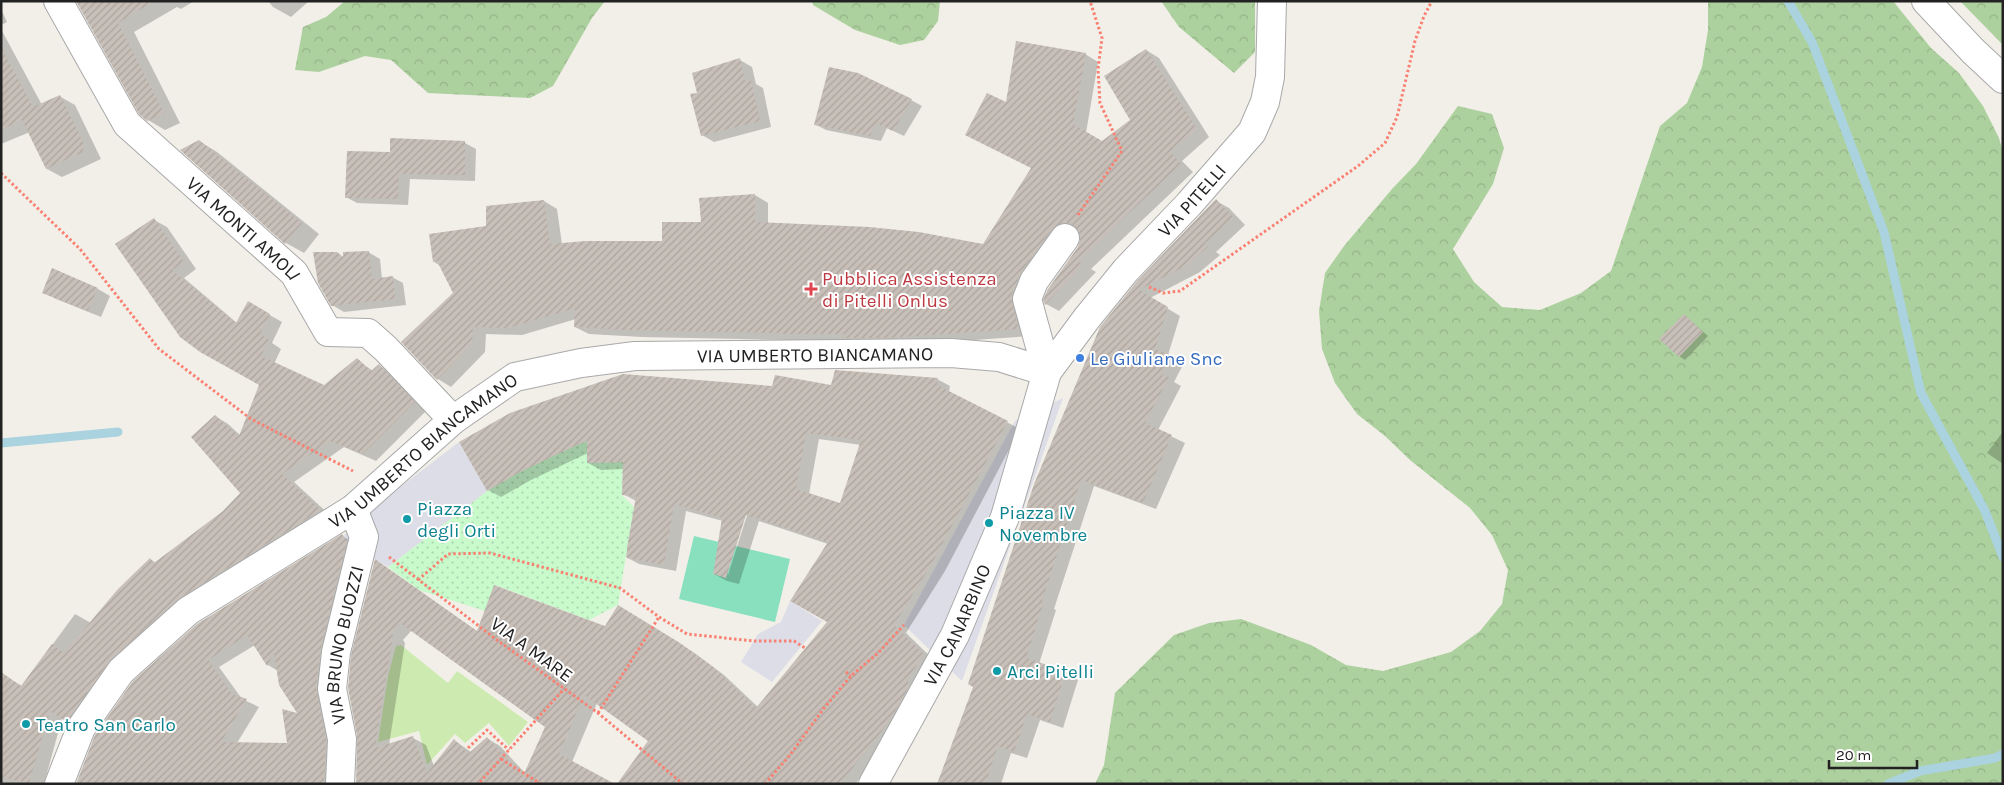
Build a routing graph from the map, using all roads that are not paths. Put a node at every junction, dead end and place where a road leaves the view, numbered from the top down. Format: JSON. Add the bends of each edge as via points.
{"nodes":[{"id":1,"x":58,"y":1,"type":"edge"},
{"id":2,"x":1272,"y":1,"type":"edge"},
{"id":3,"x":1926,"y":1,"type":"edge"},
{"id":4,"x":2003,"y":79,"type":"edge"},
{"id":5,"x":1065,"y":238,"type":"road end"},
{"id":6,"x":1047,"y":372,"type":"junction"},
{"id":7,"x":453,"y":420,"type":"junction"},
{"id":8,"x":353,"y":509,"type":"junction"},
{"id":9,"x":59,"y":784,"type":"edge"},
{"id":10,"x":340,"y":784,"type":"edge"},
{"id":11,"x":873,"y":784,"type":"edge"}],
"edges":[{"from":1,"to":7,"type":"street","name":"VIA MONTI AMOLI","via":[[126,124],[294,273],[328,332],[368,332]]},
{"from":2,"to":6,"type":"street","name":"VIA PITELLI","via":[[1270,77],[1266,102],[1252,132],[1126,270]]},
{"from":3,"to":4,"type":"street"},
{"from":5,"to":6,"type":"street","via":[[1034,281],[1027,299]]},
{"from":6,"to":7,"type":"street","name":"VIA UMBERTO BIANCAMANO","via":[[999,357],[951,353],[635,356],[515,377]]},
{"from":6,"to":11,"type":"street","name":"VIA CANARBINO","via":[[1005,517],[955,634]]},
{"from":7,"to":8,"type":"street","name":"VIA UMBERTO BIANCAMANO"},
{"from":8,"to":9,"type":"street","name":"VIA UMBERTO BIANCAMANO","via":[[188,611],[121,671],[81,728]]},
{"from":8,"to":10,"type":"street","name":"VIA BRUNO BUOZZI","via":[[364,537],[336,652],[332,690],[342,739]]}]}
